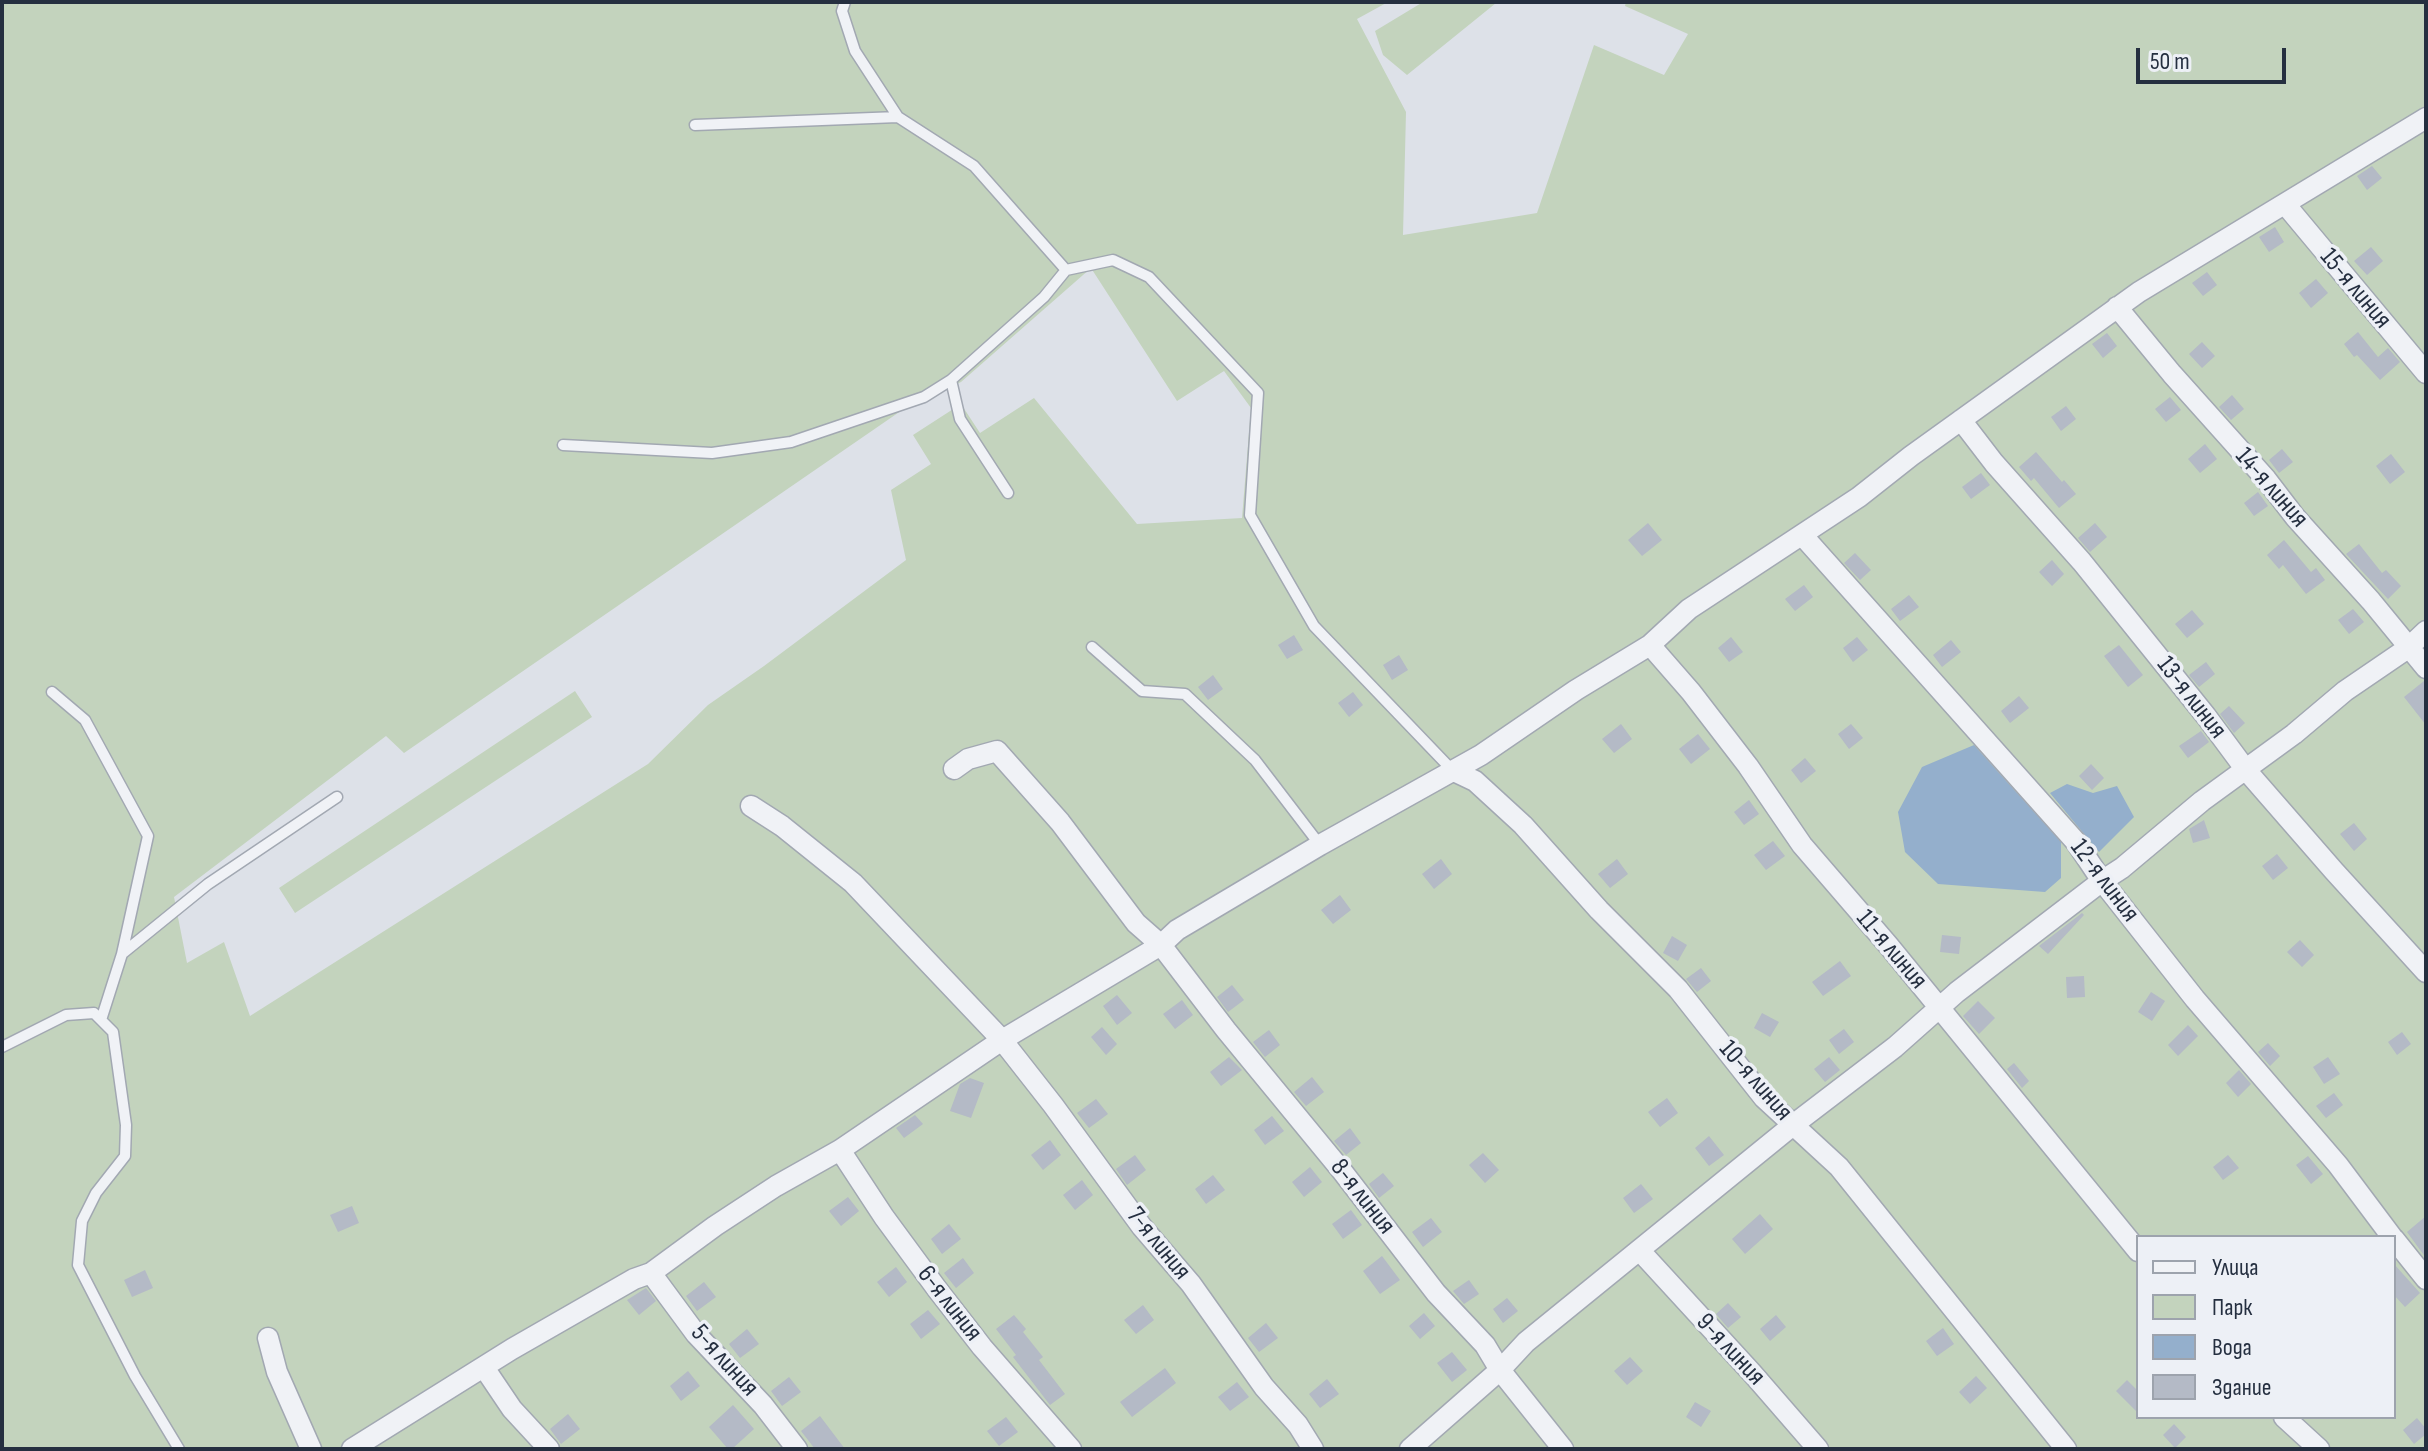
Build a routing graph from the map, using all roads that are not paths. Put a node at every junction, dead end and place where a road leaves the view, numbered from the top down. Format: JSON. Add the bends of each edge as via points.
{"nodes":[{"id":1,"x":845,"y":2,"type":"edge"},
{"id":2,"x":898,"y":117,"type":"junction"},
{"id":3,"x":2426,"y":118,"type":"edge"},
{"id":4,"x":695,"y":125,"type":"dead end"},
{"id":5,"x":2285,"y":204,"type":"junction"},
{"id":6,"x":1066,"y":270,"type":"junction"},
{"id":7,"x":2117,"y":307,"type":"junction"},
{"id":8,"x":2426,"y":373,"type":"edge"},
{"id":9,"x":951,"y":380,"type":"junction"},
{"id":10,"x":1961,"y":420,"type":"junction"},
{"id":11,"x":563,"y":445,"type":"dead end"},
{"id":12,"x":1008,"y":493,"type":"dead end"},
{"id":13,"x":1803,"y":536,"type":"junction"},
{"id":14,"x":2426,"y":631,"type":"edge"},
{"id":15,"x":1650,"y":645,"type":"junction"},
{"id":16,"x":1092,"y":647,"type":"dead end"},
{"id":17,"x":2408,"y":648,"type":"junction"},
{"id":18,"x":2426,"y":668,"type":"edge"},
{"id":19,"x":52,"y":692,"type":"dead end"},
{"id":20,"x":954,"y":769,"type":"dead end"},
{"id":21,"x":2246,"y":770,"type":"junction"},
{"id":22,"x":1454,"y":771,"type":"junction"},
{"id":23,"x":337,"y":797,"type":"dead end"},
{"id":24,"x":751,"y":806,"type":"dead end"},
{"id":25,"x":1320,"y":845,"type":"junction"},
{"id":26,"x":2102,"y":881,"type":"junction"},
{"id":27,"x":1161,"y":945,"type":"junction"},
{"id":28,"x":122,"y":954,"type":"junction"},
{"id":29,"x":2426,"y":972,"type":"edge"},
{"id":30,"x":1940,"y":1008,"type":"junction"},
{"id":31,"x":101,"y":1020,"type":"junction"},
{"id":32,"x":1002,"y":1040,"type":"junction"},
{"id":33,"x":2,"y":1047,"type":"edge"},
{"id":34,"x":1793,"y":1125,"type":"junction"},
{"id":35,"x":840,"y":1150,"type":"junction"},
{"id":36,"x":2391,"y":1235,"type":"edge"},
{"id":37,"x":2396,"y":1242,"type":"edge"},
{"id":38,"x":2136,"y":1249,"type":"edge"},
{"id":39,"x":1641,"y":1252,"type":"junction"},
{"id":40,"x":651,"y":1273,"type":"junction"},
{"id":41,"x":2426,"y":1279,"type":"edge"},
{"id":42,"x":268,"y":1338,"type":"dead end"},
{"id":43,"x":485,"y":1369,"type":"junction"},
{"id":44,"x":1500,"y":1370,"type":"junction"},
{"id":45,"x":2286,"y":1419,"type":"edge"},
{"id":46,"x":179,"y":1449,"type":"edge"},
{"id":47,"x":311,"y":1449,"type":"edge"},
{"id":48,"x":352,"y":1449,"type":"edge"},
{"id":49,"x":549,"y":1449,"type":"edge"},
{"id":50,"x":797,"y":1449,"type":"edge"},
{"id":51,"x":1071,"y":1449,"type":"edge"},
{"id":52,"x":1313,"y":1449,"type":"edge"},
{"id":53,"x":1410,"y":1449,"type":"edge"},
{"id":54,"x":1563,"y":1449,"type":"edge"},
{"id":55,"x":1818,"y":1449,"type":"edge"},
{"id":56,"x":2066,"y":1449,"type":"edge"},
{"id":57,"x":2319,"y":1449,"type":"edge"}],
"edges":[{"from":1,"to":2,"type":"lane","via":[[842,11],[855,51]]},
{"from":2,"to":4,"type":"lane"},
{"from":2,"to":6,"type":"lane","via":[[974,166]]},
{"from":3,"to":5,"type":"street"},
{"from":5,"to":7,"type":"street"},
{"from":5,"to":8,"type":"street","name":"15-я линия"},
{"from":6,"to":9,"type":"lane","via":[[1044,297]]},
{"from":6,"to":22,"type":"lane","via":[[1113,260],[1149,277],[1258,393],[1250,515],[1314,626]]},
{"from":7,"to":10,"type":"street"},
{"from":7,"to":17,"type":"street","name":"14-я линия"},
{"from":9,"to":11,"type":"lane","via":[[924,397],[791,442],[712,453]]},
{"from":9,"to":12,"type":"lane","via":[[960,419]]},
{"from":10,"to":13,"type":"street"},
{"from":10,"to":21,"type":"street","name":"13-я линия","via":[[2091,573]]},
{"from":13,"to":15,"type":"street","via":[[1689,609]]},
{"from":13,"to":26,"type":"street","name":"12-я линия","via":[[2018,774]]},
{"from":14,"to":17,"type":"street"},
{"from":15,"to":22,"type":"street"},
{"from":15,"to":30,"type":"street","name":"11-я линия","via":[[1748,766],[1802,845]]},
{"from":16,"to":25,"type":"lane","via":[[1142,691],[1185,694],[1255,760]]},
{"from":17,"to":18,"type":"street","name":"14-я линия"},
{"from":17,"to":21,"type":"street"},
{"from":19,"to":28,"type":"lane","via":[[85,720],[148,836]]},
{"from":20,"to":27,"type":"street","name":"8-я линия","via":[[997,751],[1060,822],[1136,923]]},
{"from":21,"to":26,"type":"street"},
{"from":21,"to":29,"type":"street","name":"13-я линия"},
{"from":22,"to":25,"type":"street"},
{"from":22,"to":34,"type":"street","name":"10-я линия","via":[[1475,781],[1523,825],[1678,989],[1764,1098]]},
{"from":23,"to":28,"type":"lane","via":[[208,884]]},
{"from":24,"to":32,"type":"street","name":"7-я линия","via":[[853,883]]},
{"from":25,"to":27,"type":"street","via":[[1177,930]]},
{"from":26,"to":30,"type":"street"},
{"from":26,"to":36,"type":"street","name":"12-я линия"},
{"from":27,"to":32,"type":"street"},
{"from":27,"to":44,"type":"street","name":"8-я линия"},
{"from":28,"to":31,"type":"lane"},
{"from":30,"to":34,"type":"street"},
{"from":30,"to":38,"type":"street","name":"11-я линия"},
{"from":31,"to":33,"type":"lane","via":[[94,1013],[66,1015]]},
{"from":31,"to":46,"type":"lane","via":[[113,1032],[125,1156],[82,1221],[78,1265]]},
{"from":32,"to":35,"type":"street"},
{"from":32,"to":52,"type":"street","name":"7-я линия"},
{"from":34,"to":39,"type":"street"},
{"from":34,"to":56,"type":"street","name":"10-я линия","via":[[1839,1167]]},
{"from":35,"to":40,"type":"street","via":[[740,1210]]},
{"from":35,"to":51,"type":"street","name":"6-я линия","via":[[937,1289]]},
{"from":37,"to":41,"type":"street","name":"12-я линия"},
{"from":39,"to":44,"type":"street","via":[[1526,1342]]},
{"from":39,"to":55,"type":"street","name":"9-я линия"},
{"from":40,"to":43,"type":"street"},
{"from":40,"to":50,"type":"street","name":"5-я линия","via":[[696,1334]]},
{"from":42,"to":47,"type":"street"},
{"from":43,"to":48,"type":"street"},
{"from":43,"to":49,"type":"street"},
{"from":44,"to":53,"type":"street"},
{"from":44,"to":54,"type":"street","name":"8-я линия"},
{"from":45,"to":57,"type":"street"}]}
